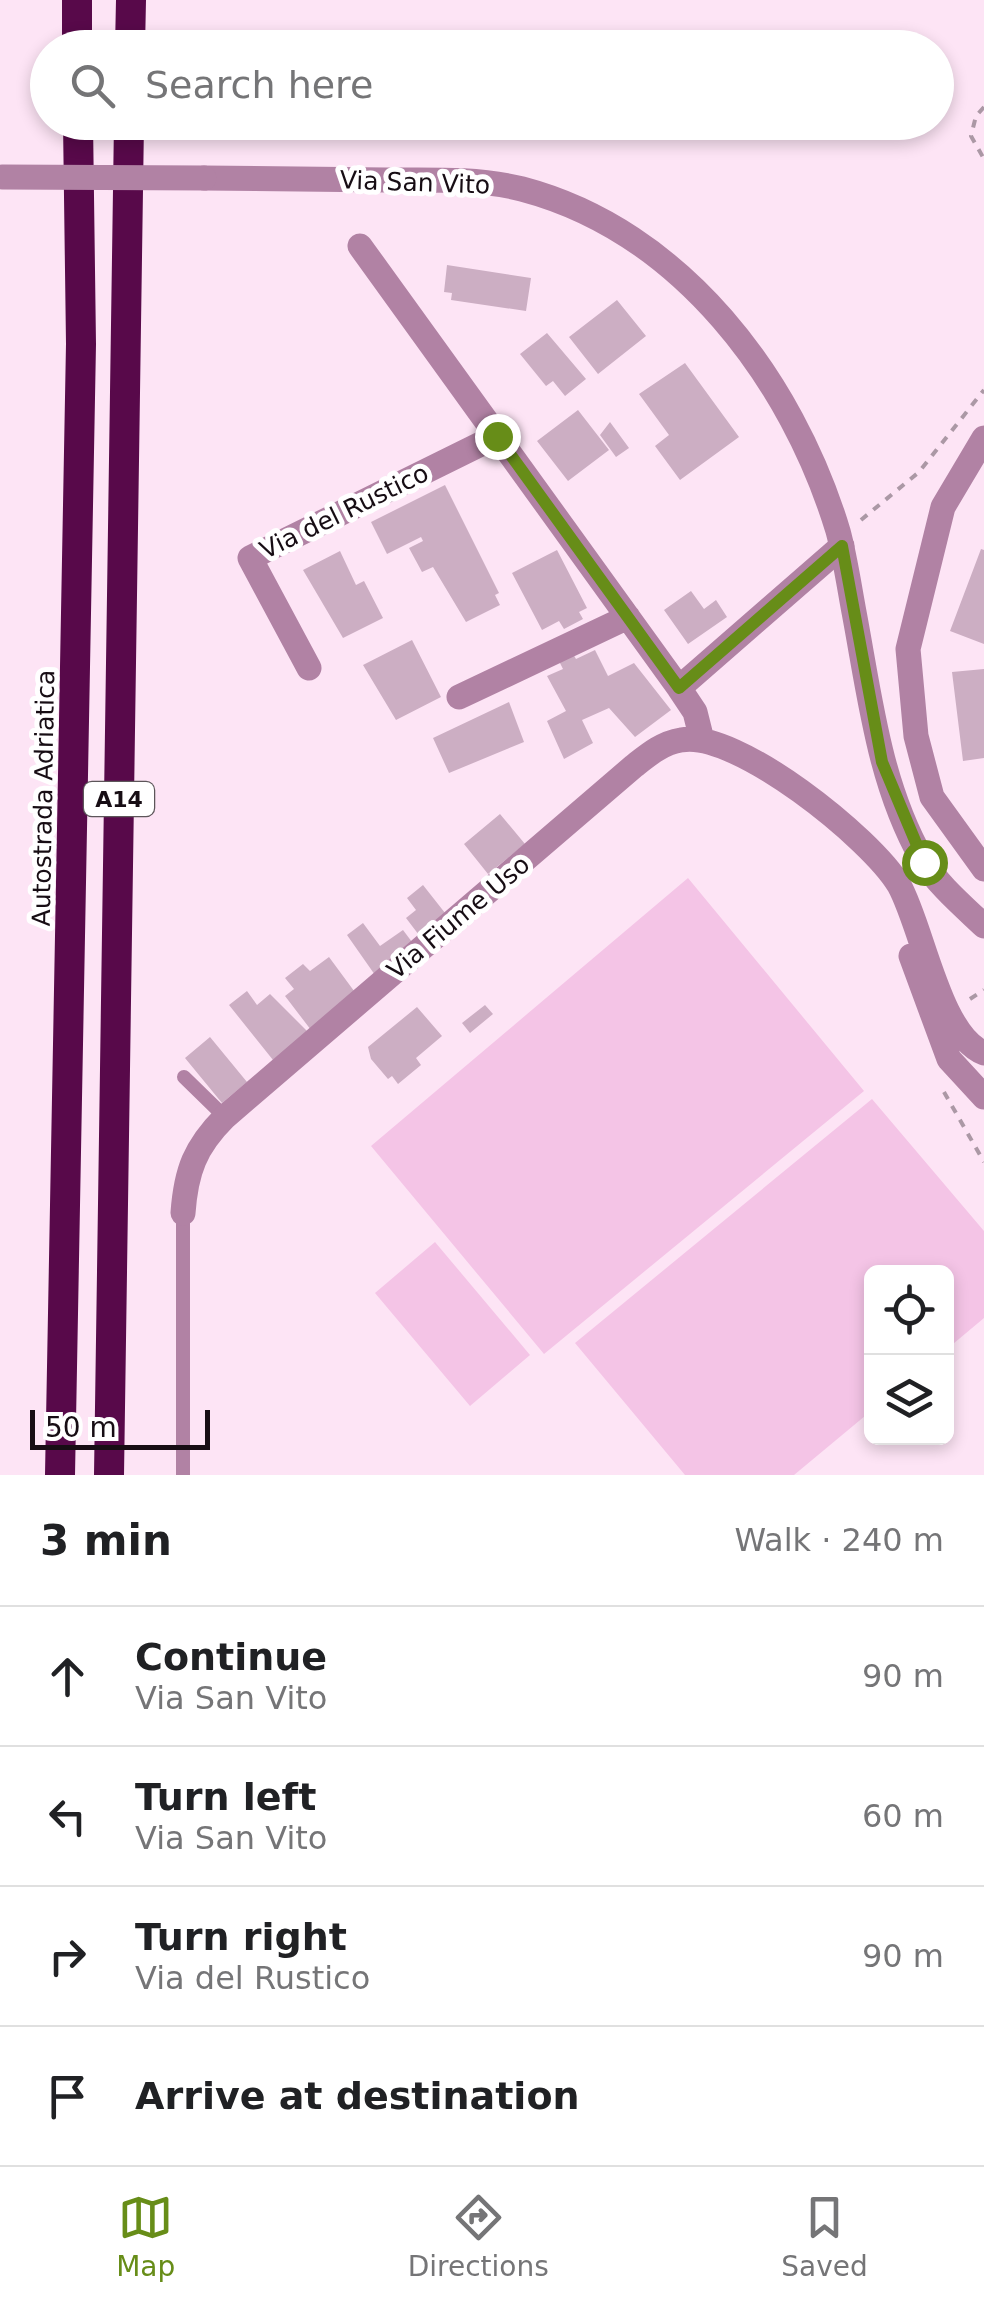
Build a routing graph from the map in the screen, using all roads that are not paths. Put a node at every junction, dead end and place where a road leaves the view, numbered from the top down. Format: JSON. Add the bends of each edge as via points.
{"nodes":[{"id":1,"x":76,"y":0,"type":"edge"},
{"id":2,"x":131,"y":0,"type":"edge"},
{"id":3,"x":77,"y":30,"type":"edge"},
{"id":4,"x":130,"y":30,"type":"edge"},
{"id":5,"x":78,"y":140,"type":"edge"},
{"id":6,"x":129,"y":140,"type":"edge"},
{"id":7,"x":1,"y":177,"type":"edge"},
{"id":8,"x":360,"y":246,"type":"dead end"},
{"id":9,"x":497,"y":436,"type":"junction"},
{"id":10,"x":984,"y":438,"type":"edge"},
{"id":11,"x":840,"y":540,"type":"junction"},
{"id":12,"x":628,"y":617,"type":"junction"},
{"id":13,"x":308,"y":668,"type":"dead end"},
{"id":14,"x":679,"y":688,"type":"junction"},
{"id":15,"x":459,"y":698,"type":"dead end"},
{"id":16,"x":702,"y":740,"type":"junction"},
{"id":17,"x":870,"y":854,"type":"junction"},
{"id":18,"x":984,"y":869,"type":"edge"},
{"id":19,"x":984,"y":926,"type":"edge"},
{"id":20,"x":984,"y":1053,"type":"edge"},
{"id":21,"x":184,"y":1076,"type":"dead end"},
{"id":22,"x":984,"y":1097,"type":"edge"},
{"id":23,"x":224,"y":1117,"type":"junction"},
{"id":24,"x":184,"y":1213,"type":"joint"},
{"id":25,"x":60,"y":1475,"type":"edge"},
{"id":26,"x":109,"y":1475,"type":"edge"},
{"id":27,"x":183,"y":1475,"type":"edge"}],
"edges":[{"from":1,"to":3,"type":"highway"},
{"from":2,"to":4,"type":"highway"},
{"from":5,"to":25,"type":"highway","name":"Autostrada Adriatica","number":"A14","via":[[82,344]]},
{"from":6,"to":26,"type":"highway","number":"A14"},
{"from":7,"to":11,"type":"street","name":"Via San Vito","bridge":true,"via":[[468,180],[582,210],[662,259],[743,342],[816,474]]},
{"from":8,"to":9,"type":"street"},
{"from":9,"to":12,"type":"street"},
{"from":9,"to":13,"type":"street","name":"Via del Rustico","via":[[250,558]]},
{"from":10,"to":18,"type":"street","via":[[942,507],[908,649],[916,736],[932,797]]},
{"from":11,"to":14,"type":"street"},
{"from":11,"to":19,"type":"street","name":"Via San Vito","via":[[882,762],[898,808],[924,862]]},
{"from":12,"to":14,"type":"street"},
{"from":12,"to":15,"type":"street"},
{"from":14,"to":16,"type":"street"},
{"from":16,"to":17,"type":"street","via":[[728,745],[770,771],[824,809]]},
{"from":16,"to":23,"type":"street","name":"Via Fiume Uso","via":[[656,748]]},
{"from":17,"to":20,"type":"street","via":[[898,882],[957,1033]]},
{"from":17,"to":22,"type":"street","via":[[949,1060]]},
{"from":21,"to":23,"type":"lane"},
{"from":23,"to":24,"type":"street","name":"Via Fiume Uso","via":[[201,1141],[186,1173]]},
{"from":24,"to":27,"type":"lane","name":"Via Fiume Uso"}]}
